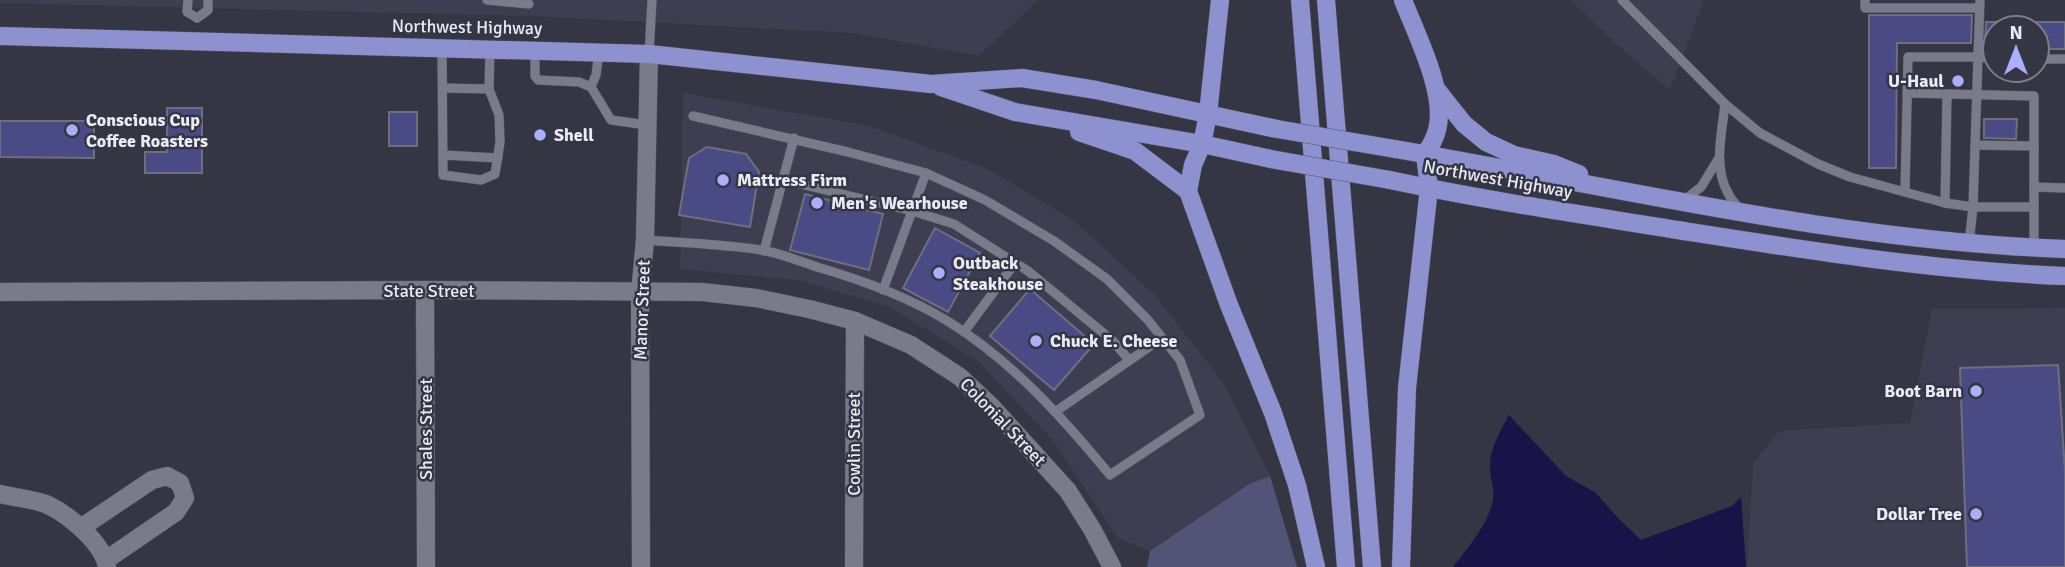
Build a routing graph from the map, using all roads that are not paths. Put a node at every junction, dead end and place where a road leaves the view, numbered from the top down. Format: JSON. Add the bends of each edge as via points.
{"nodes":[{"id":1,"x":188,"y":0,"type":"edge"},
{"id":2,"x":208,"y":0,"type":"edge"},
{"id":3,"x":486,"y":0,"type":"edge"},
{"id":4,"x":652,"y":0,"type":"edge"},
{"id":5,"x":1220,"y":0,"type":"edge"},
{"id":6,"x":1300,"y":0,"type":"edge"},
{"id":7,"x":1326,"y":0,"type":"edge"},
{"id":8,"x":1403,"y":0,"type":"edge"},
{"id":9,"x":1622,"y":0,"type":"edge"},
{"id":10,"x":1865,"y":0,"type":"edge"},
{"id":11,"x":529,"y":4,"type":"dead end"},
{"id":12,"x":1980,"y":4,"type":"edge"},
{"id":13,"x":197,"y":18,"type":"junction"},
{"id":14,"x":0,"y":36,"type":"edge"},
{"id":15,"x":196,"y":41,"type":"junction"},
{"id":16,"x":442,"y":47,"type":"junction"},
{"id":17,"x":490,"y":49,"type":"junction"},
{"id":18,"x":535,"y":50,"type":"junction"},
{"id":19,"x":599,"y":52,"type":"junction"},
{"id":20,"x":649,"y":54,"type":"junction"},
{"id":21,"x":1978,"y":57,"type":"junction"},
{"id":22,"x":1981,"y":57,"type":"edge"},
{"id":23,"x":931,"y":84,"type":"junction"},
{"id":24,"x":590,"y":87,"type":"junction"},
{"id":25,"x":1435,"y":87,"type":"junction"},
{"id":26,"x":443,"y":88,"type":"junction"},
{"id":27,"x":489,"y":89,"type":"junction"},
{"id":28,"x":1907,"y":93,"type":"junction"},
{"id":29,"x":1948,"y":95,"type":"junction"},
{"id":30,"x":1976,"y":95,"type":"junction"},
{"id":31,"x":1725,"y":104,"type":"junction"},
{"id":32,"x":1015,"y":112,"type":"junction"},
{"id":33,"x":1208,"y":114,"type":"junction"},
{"id":34,"x":693,"y":116,"type":"dead end"},
{"id":35,"x":647,"y":125,"type":"junction"},
{"id":36,"x":794,"y":138,"type":"junction"},
{"id":37,"x":1202,"y":144,"type":"junction"},
{"id":38,"x":1975,"y":145,"type":"junction"},
{"id":39,"x":2034,"y":146,"type":"junction"},
{"id":40,"x":1425,"y":154,"type":"junction"},
{"id":41,"x":443,"y":155,"type":"junction"},
{"id":42,"x":498,"y":158,"type":"junction"},
{"id":43,"x":1720,"y":158,"type":"junction"},
{"id":44,"x":926,"y":173,"type":"junction"},
{"id":45,"x":785,"y":180,"type":"junction"},
{"id":46,"x":2034,"y":187,"type":"junction"},
{"id":47,"x":1429,"y":188,"type":"junction"},
{"id":48,"x":1615,"y":188,"type":"junction"},
{"id":49,"x":2065,"y":188,"type":"edge"},
{"id":50,"x":1188,"y":191,"type":"junction"},
{"id":51,"x":1905,"y":192,"type":"junction"},
{"id":52,"x":1683,"y":201,"type":"junction"},
{"id":53,"x":1945,"y":203,"type":"junction"},
{"id":54,"x":1973,"y":206,"type":"junction"},
{"id":55,"x":2034,"y":207,"type":"junction"},
{"id":56,"x":912,"y":211,"type":"junction"},
{"id":57,"x":1742,"y":212,"type":"junction"},
{"id":58,"x":645,"y":240,"type":"junction"},
{"id":59,"x":1969,"y":244,"type":"junction"},
{"id":60,"x":2034,"y":248,"type":"junction"},
{"id":61,"x":2065,"y":249,"type":"edge"},
{"id":62,"x":764,"y":251,"type":"junction"},
{"id":63,"x":1015,"y":262,"type":"junction"},
{"id":64,"x":2065,"y":276,"type":"edge"},
{"id":65,"x":425,"y":290,"type":"junction"},
{"id":66,"x":883,"y":290,"type":"junction"},
{"id":67,"x":0,"y":292,"type":"edge"},
{"id":68,"x":640,"y":293,"type":"junction"},
{"id":69,"x":855,"y":321,"type":"junction"},
{"id":70,"x":964,"y":332,"type":"junction"},
{"id":71,"x":1162,"y":338,"type":"junction"},
{"id":72,"x":1129,"y":360,"type":"junction"},
{"id":73,"x":1055,"y":412,"type":"junction"},
{"id":74,"x":0,"y":494,"type":"edge"},
{"id":75,"x":82,"y":527,"type":"junction"},
{"id":76,"x":107,"y":563,"type":"edge"},
{"id":77,"x":426,"y":567,"type":"edge"},
{"id":78,"x":641,"y":567,"type":"edge"},
{"id":79,"x":854,"y":567,"type":"edge"},
{"id":80,"x":1112,"y":567,"type":"edge"},
{"id":81,"x":1316,"y":567,"type":"edge"},
{"id":82,"x":1346,"y":567,"type":"edge"},
{"id":83,"x":1373,"y":567,"type":"edge"},
{"id":84,"x":1401,"y":567,"type":"edge"}],
"edges":[{"from":1,"to":13,"type":"lane","via":[[187,12]]},
{"from":2,"to":13,"type":"lane","via":[[208,10]]},
{"from":3,"to":11,"type":"lane"},
{"from":4,"to":20,"type":"lane"},
{"from":5,"to":33,"type":"main road"},
{"from":6,"to":82,"type":"main road"},
{"from":7,"to":83,"type":"main road"},
{"from":8,"to":25,"type":"main road"},
{"from":9,"to":31,"type":"lane"},
{"from":10,"to":12,"type":"lane","via":[[1865,8]]},
{"from":12,"to":21,"type":"lane"},
{"from":13,"to":15,"type":"lane"},
{"from":14,"to":15,"type":"main road","name":"Northwest Highway"},
{"from":15,"to":16,"type":"main road","name":"Northwest Highway"},
{"from":16,"to":17,"type":"main road","name":"Northwest Highway"},
{"from":16,"to":26,"type":"lane"},
{"from":17,"to":18,"type":"main road","name":"Northwest Highway"},
{"from":17,"to":27,"type":"lane"},
{"from":18,"to":19,"type":"main road","name":"Northwest Highway"},
{"from":18,"to":24,"type":"lane","via":[[538,80]]},
{"from":19,"to":20,"type":"main road","name":"Northwest Highway"},
{"from":19,"to":24,"type":"lane"},
{"from":20,"to":23,"type":"main road","name":"Northwest Highway"},
{"from":20,"to":35,"type":"street","name":"Manor Street"},
{"from":21,"to":22,"type":"lane"},
{"from":21,"to":28,"type":"lane","via":[[1908,57]]},
{"from":21,"to":30,"type":"lane"},
{"from":23,"to":32,"type":"main road","name":"Northwest Highway"},
{"from":23,"to":33,"type":"main road","name":"Northwest Highway","via":[[1022,78]]},
{"from":24,"to":35,"type":"lane","via":[[611,120]]},
{"from":25,"to":40,"type":"main road","via":[[1438,128]]},
{"from":25,"to":48,"type":"main road","via":[[1464,124],[1486,142]]},
{"from":26,"to":27,"type":"lane"},
{"from":26,"to":41,"type":"lane"},
{"from":27,"to":42,"type":"lane","via":[[499,115]]},
{"from":28,"to":29,"type":"lane"},
{"from":28,"to":51,"type":"lane"},
{"from":29,"to":30,"type":"lane"},
{"from":29,"to":53,"type":"lane"},
{"from":30,"to":38,"type":"lane"},
{"from":30,"to":39,"type":"lane","via":[[2034,96]]},
{"from":31,"to":43,"type":"lane"},
{"from":31,"to":51,"type":"lane","via":[[1760,133],[1818,164]]},
{"from":32,"to":37,"type":"main road","name":"Northwest Highway"},
{"from":32,"to":50,"type":"main road","via":[[1135,151]]},
{"from":33,"to":37,"type":"main road"},
{"from":33,"to":40,"type":"main road","name":"Northwest Highway","bridge":true},
{"from":34,"to":36,"type":"lane"},
{"from":35,"to":58,"type":"street","name":"Manor Street"},
{"from":36,"to":44,"type":"lane"},
{"from":36,"to":45,"type":"lane"},
{"from":37,"to":47,"type":"main road","name":"Northwest Highway","bridge":true},
{"from":37,"to":50,"type":"main road"},
{"from":38,"to":39,"type":"lane"},
{"from":38,"to":54,"type":"lane"},
{"from":39,"to":46,"type":"lane"},
{"from":40,"to":47,"type":"main road"},
{"from":40,"to":48,"type":"main road","name":"Northwest Highway"},
{"from":41,"to":42,"type":"lane"},
{"from":41,"to":42,"type":"lane","via":[[443,175],[481,180],[495,174]]},
{"from":43,"to":52,"type":"lane","via":[[1701,187]]},
{"from":43,"to":57,"type":"lane","via":[[1728,194]]},
{"from":44,"to":56,"type":"lane"},
{"from":44,"to":71,"type":"lane","via":[[985,200],[1107,279]]},
{"from":45,"to":56,"type":"lane"},
{"from":45,"to":62,"type":"lane"},
{"from":46,"to":49,"type":"lane"},
{"from":46,"to":55,"type":"lane"},
{"from":47,"to":64,"type":"main road","name":"Northwest Highway","via":[[1871,259]]},
{"from":47,"to":84,"type":"main road","via":[[1407,388]]},
{"from":48,"to":52,"type":"main road","name":"Northwest Highway"},
{"from":50,"to":81,"type":"main road","via":[[1273,413],[1297,485]]},
{"from":51,"to":53,"type":"lane"},
{"from":52,"to":57,"type":"main road","name":"Northwest Highway"},
{"from":53,"to":54,"type":"lane"},
{"from":54,"to":55,"type":"lane"},
{"from":54,"to":59,"type":"lane"},
{"from":55,"to":60,"type":"lane"},
{"from":56,"to":63,"type":"lane","via":[[954,224]]},
{"from":56,"to":66,"type":"lane"},
{"from":57,"to":59,"type":"main road","name":"Northwest Highway"},
{"from":58,"to":62,"type":"lane"},
{"from":58,"to":68,"type":"street","name":"Manor Street"},
{"from":59,"to":60,"type":"main road","name":"Northwest Highway"},
{"from":60,"to":61,"type":"main road","name":"Northwest Highway"},
{"from":62,"to":66,"type":"lane"},
{"from":63,"to":70,"type":"lane"},
{"from":63,"to":72,"type":"lane","via":[[1113,341]]},
{"from":65,"to":67,"type":"street","name":"State Street"},
{"from":65,"to":68,"type":"street","name":"State Street"},
{"from":65,"to":77,"type":"street","name":"Shales Street"},
{"from":66,"to":70,"type":"lane"},
{"from":68,"to":69,"type":"street","name":"State Street","via":[[702,292],[756,298]]},
{"from":68,"to":78,"type":"street","name":"Manor Street"},
{"from":69,"to":79,"type":"street","name":"Cowlin Street"},
{"from":69,"to":80,"type":"street","name":"Colonial Street","via":[[911,345],[960,377],[992,407],[1068,491]]},
{"from":70,"to":73,"type":"lane"},
{"from":71,"to":72,"type":"lane"},
{"from":71,"to":73,"type":"lane","via":[[1180,360],[1200,415],[1110,475]]},
{"from":72,"to":73,"type":"lane"},
{"from":74,"to":75,"type":"street","via":[[47,504]]},
{"from":75,"to":76,"type":"street"},
{"from":75,"to":76,"type":"street","via":[[152,480],[167,476],[180,483],[185,498],[176,512]]}]}
